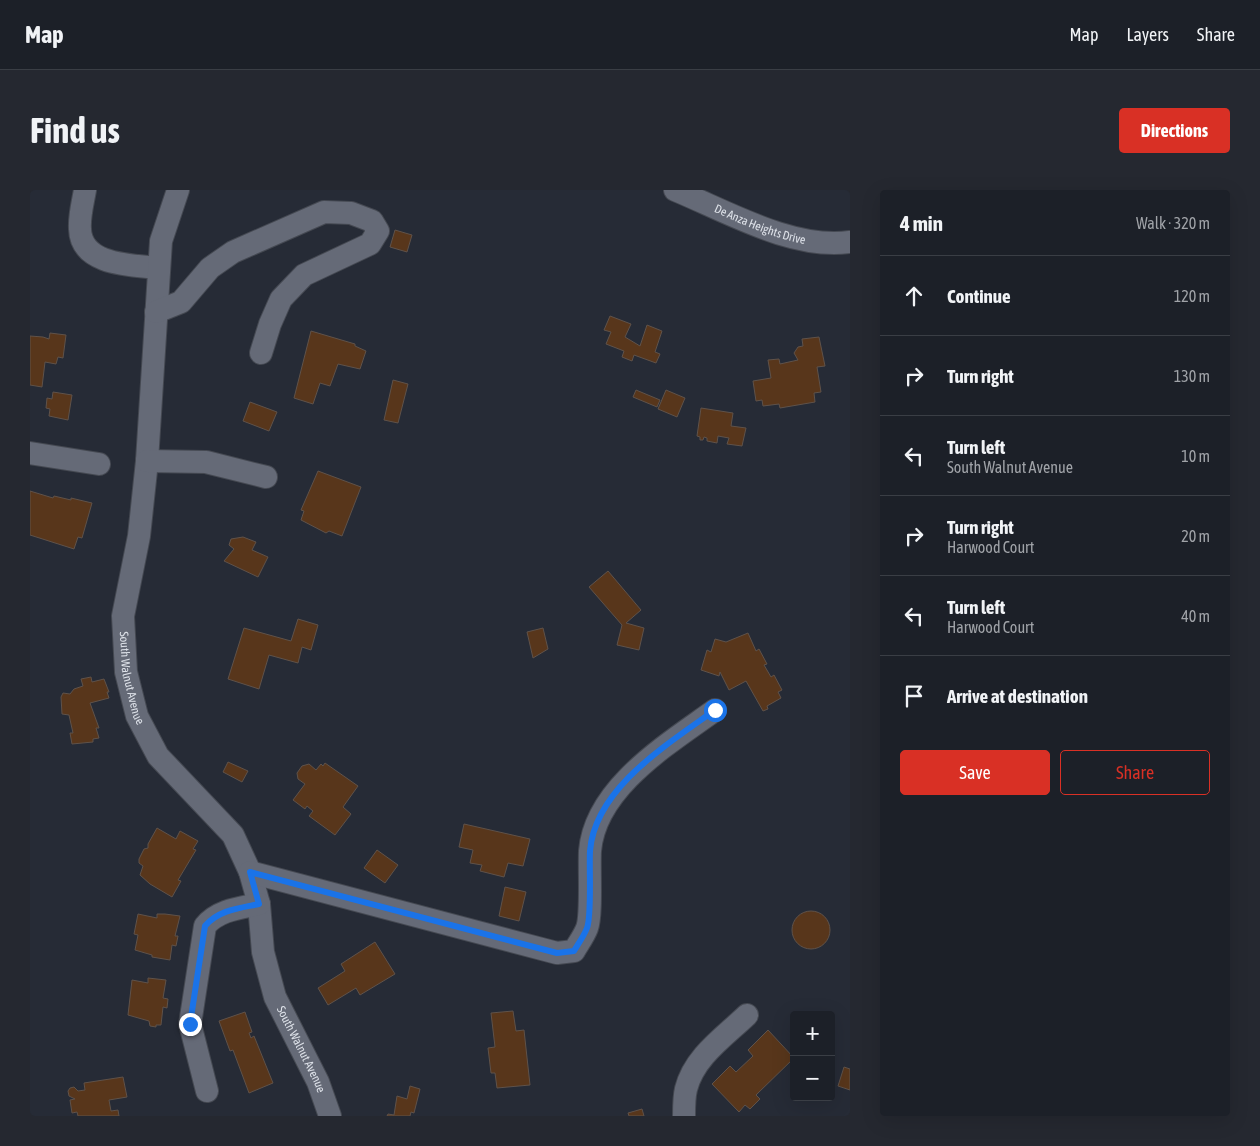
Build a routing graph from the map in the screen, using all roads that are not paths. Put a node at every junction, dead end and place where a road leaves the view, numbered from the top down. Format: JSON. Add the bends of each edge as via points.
{"nodes":[{"id":1,"x":84,"y":190,"type":"edge"},
{"id":2,"x":178,"y":190,"type":"edge"},
{"id":3,"x":675,"y":190,"type":"edge"},
{"id":4,"x":850,"y":242,"type":"edge"},
{"id":5,"x":159,"y":268,"type":"junction"},
{"id":6,"x":156,"y":312,"type":"junction"},
{"id":7,"x":261,"y":353,"type":"dead end"},
{"id":8,"x":30,"y":453,"type":"edge"},
{"id":9,"x":147,"y":461,"type":"junction"},
{"id":10,"x":99,"y":464,"type":"dead end"},
{"id":11,"x":266,"y":477,"type":"dead end"},
{"id":12,"x":715,"y":710,"type":"dead end"},
{"id":13,"x":250,"y":872,"type":"junction"},
{"id":14,"x":259,"y":904,"type":"junction"},
{"id":15,"x":747,"y":1015,"type":"dead end"},
{"id":16,"x":207,"y":1091,"type":"dead end"},
{"id":17,"x":330,"y":1116,"type":"edge"},
{"id":18,"x":684,"y":1116,"type":"edge"}],
"edges":[{"from":1,"to":5,"type":"street","via":[[80,230],[84,243],[92,252],[108,262]]},
{"from":2,"to":5,"type":"street","name":"South Walnut Avenue","via":[[161,241]]},
{"from":3,"to":4,"type":"street","name":"De Anza Heights Drive","via":[[789,238],[814,243]]},
{"from":5,"to":6,"type":"street","name":"South Walnut Avenue"},
{"from":6,"to":7,"type":"street","via":[[181,302],[210,268],[233,252],[324,212],[351,213],[372,222],[378,231],[370,244],[304,274],[281,299]]},
{"from":6,"to":9,"type":"street","name":"South Walnut Avenue"},
{"from":8,"to":10,"type":"street"},
{"from":9,"to":11,"type":"street","via":[[206,462]]},
{"from":9,"to":13,"type":"street","name":"South Walnut Avenue","via":[[138,536],[123,616],[126,672],[137,716],[158,756],[233,835]]},
{"from":12,"to":13,"type":"street","via":[[657,751],[605,807],[594,826],[590,850],[588,926],[574,951],[557,953]]},
{"from":13,"to":14,"type":"street","name":"South Walnut Avenue"},
{"from":14,"to":16,"type":"street","via":[[231,910],[212,918],[205,926],[190,1024]]},
{"from":14,"to":17,"type":"street","name":"South Walnut Avenue","via":[[263,952],[275,997],[318,1082]]},
{"from":15,"to":18,"type":"street","via":[[690,1074],[685,1091]]}]}
